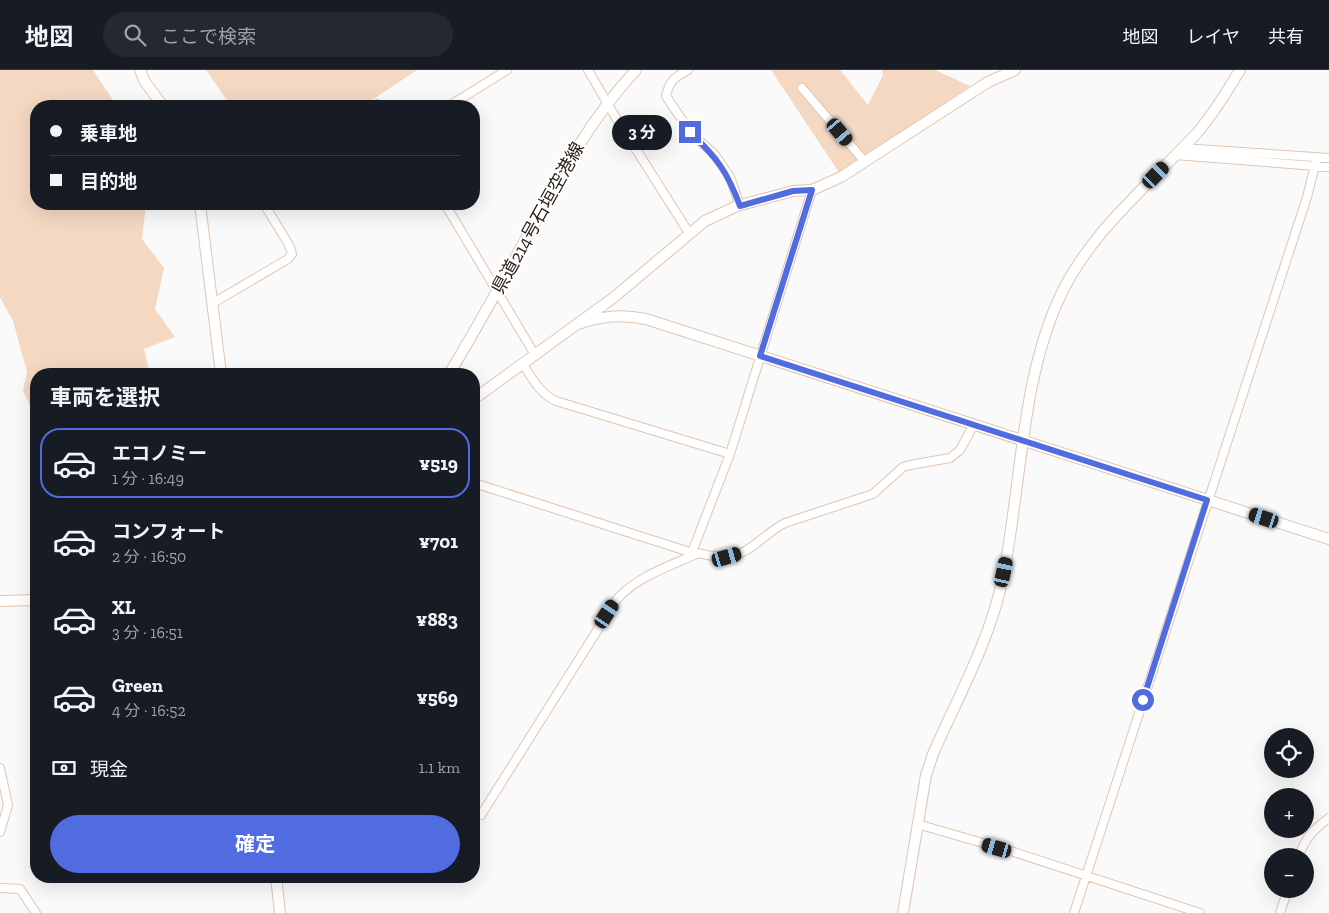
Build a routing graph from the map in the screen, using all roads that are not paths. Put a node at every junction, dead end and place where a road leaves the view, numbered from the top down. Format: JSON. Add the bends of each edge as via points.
{"nodes":[{"id":1,"x":140,"y":70,"type":"edge"},
{"id":2,"x":507,"y":70,"type":"edge"},
{"id":3,"x":588,"y":70,"type":"edge"},
{"id":4,"x":636,"y":70,"type":"edge"},
{"id":5,"x":688,"y":70,"type":"edge"},
{"id":6,"x":1015,"y":70,"type":"edge"},
{"id":7,"x":1240,"y":70,"type":"edge"},
{"id":8,"x":802,"y":88,"type":"dead end"},
{"id":9,"x":158,"y":100,"type":"edge"},
{"id":10,"x":459,"y":100,"type":"edge"},
{"id":11,"x":607,"y":103,"type":"junction"},
{"id":12,"x":1178,"y":152,"type":"junction"},
{"id":13,"x":1317,"y":157,"type":"junction"},
{"id":14,"x":1329,"y":158,"type":"edge"},
{"id":15,"x":865,"y":162,"type":"junction"},
{"id":16,"x":1315,"y":166,"type":"junction"},
{"id":17,"x":1329,"y":167,"type":"edge"},
{"id":18,"x":812,"y":190,"type":"junction"},
{"id":19,"x":740,"y":206,"type":"junction"},
{"id":20,"x":201,"y":210,"type":"edge"},
{"id":21,"x":268,"y":210,"type":"edge"},
{"id":22,"x":449,"y":210,"type":"edge"},
{"id":23,"x":689,"y":233,"type":"junction"},
{"id":24,"x":497,"y":290,"type":"junction"},
{"id":25,"x":213,"y":303,"type":"junction"},
{"id":26,"x":578,"y":324,"type":"junction"},
{"id":27,"x":535,"y":356,"type":"junction"},
{"id":28,"x":760,"y":356,"type":"junction"},
{"id":29,"x":523,"y":364,"type":"junction"},
{"id":30,"x":220,"y":368,"type":"edge"},
{"id":31,"x":452,"y":368,"type":"edge"},
{"id":32,"x":480,"y":395,"type":"edge"},
{"id":33,"x":973,"y":426,"type":"junction"},
{"id":34,"x":1024,"y":442,"type":"junction"},
{"id":35,"x":730,"y":454,"type":"junction"},
{"id":36,"x":480,"y":485,"type":"edge"},
{"id":37,"x":1207,"y":500,"type":"junction"},
{"id":38,"x":1329,"y":539,"type":"edge"},
{"id":39,"x":694,"y":553,"type":"junction"},
{"id":40,"x":30,"y":600,"type":"edge"},
{"id":41,"x":0,"y":601,"type":"edge"},
{"id":42,"x":0,"y":768,"type":"edge"},
{"id":43,"x":481,"y":815,"type":"dead end"},
{"id":44,"x":1329,"y":818,"type":"edge"},
{"id":45,"x":916,"y":824,"type":"junction"},
{"id":46,"x":0,"y":832,"type":"edge"},
{"id":47,"x":1301,"y":848,"type":"edge"},
{"id":48,"x":1086,"y":877,"type":"junction"},
{"id":49,"x":277,"y":883,"type":"edge"},
{"id":50,"x":0,"y":888,"type":"edge"},
{"id":51,"x":1285,"y":898,"type":"edge"},
{"id":52,"x":36,"y":913,"type":"edge"},
{"id":53,"x":280,"y":913,"type":"edge"},
{"id":54,"x":903,"y":913,"type":"edge"},
{"id":55,"x":1074,"y":913,"type":"edge"},
{"id":56,"x":1200,"y":913,"type":"edge"},
{"id":57,"x":1280,"y":913,"type":"edge"}],
"edges":[{"from":1,"to":9,"type":"street"},
{"from":2,"to":10,"type":"street"},
{"from":3,"to":11,"type":"street"},
{"from":4,"to":11,"type":"street","name":"県道214号石垣空港線"},
{"from":5,"to":19,"type":"street","via":[[668,85],[666,96],[690,132],[715,155],[730,177]]},
{"from":6,"to":15,"type":"street","via":[[988,82]]},
{"from":7,"to":12,"type":"street","via":[[1197,132]]},
{"from":8,"to":15,"type":"street"},
{"from":11,"to":23,"type":"street"},
{"from":11,"to":24,"type":"street","name":"県道214号石垣空港線","via":[[568,159]]},
{"from":12,"to":13,"type":"street"},
{"from":12,"to":16,"type":"street"},
{"from":12,"to":34,"type":"street","via":[[1109,222],[1067,283],[1038,360]]},
{"from":13,"to":14,"type":"street"},
{"from":13,"to":16,"type":"street"},
{"from":15,"to":18,"type":"street"},
{"from":16,"to":17,"type":"street"},
{"from":16,"to":37,"type":"street"},
{"from":18,"to":19,"type":"street","via":[[793,191]]},
{"from":18,"to":28,"type":"street"},
{"from":19,"to":23,"type":"street","via":[[705,221]]},
{"from":20,"to":25,"type":"street"},
{"from":21,"to":25,"type":"street","via":[[292,254]]},
{"from":22,"to":24,"type":"street"},
{"from":23,"to":26,"type":"street"},
{"from":24,"to":27,"type":"street"},
{"from":24,"to":31,"type":"street","name":"県道214号石垣空港線"},
{"from":25,"to":30,"type":"street"},
{"from":26,"to":27,"type":"street"},
{"from":26,"to":28,"type":"street","via":[[604,316],[630,316]]},
{"from":27,"to":29,"type":"street"},
{"from":28,"to":33,"type":"street"},
{"from":28,"to":35,"type":"street"},
{"from":29,"to":32,"type":"street"},
{"from":29,"to":35,"type":"street","via":[[541,390],[556,401]]},
{"from":33,"to":34,"type":"street"},
{"from":33,"to":39,"type":"street","via":[[960,450],[950,458],[903,468],[873,494],[785,523],[740,554],[727,557]]},
{"from":34,"to":37,"type":"street"},
{"from":34,"to":45,"type":"street","via":[[1006,561],[994,612],[932,754]]},
{"from":35,"to":39,"type":"street"},
{"from":36,"to":39,"type":"street"},
{"from":37,"to":38,"type":"street"},
{"from":37,"to":48,"type":"street"},
{"from":39,"to":43,"type":"street","via":[[641,579],[617,599]]},
{"from":40,"to":41,"type":"street"},
{"from":42,"to":46,"type":"street","via":[[8,805]]},
{"from":44,"to":47,"type":"street","via":[[1313,829]]},
{"from":45,"to":48,"type":"street"},
{"from":45,"to":54,"type":"street"},
{"from":48,"to":55,"type":"street"},
{"from":48,"to":56,"type":"street"},
{"from":49,"to":53,"type":"street"},
{"from":50,"to":52,"type":"street","via":[[20,889]]},
{"from":51,"to":57,"type":"street"}]}
